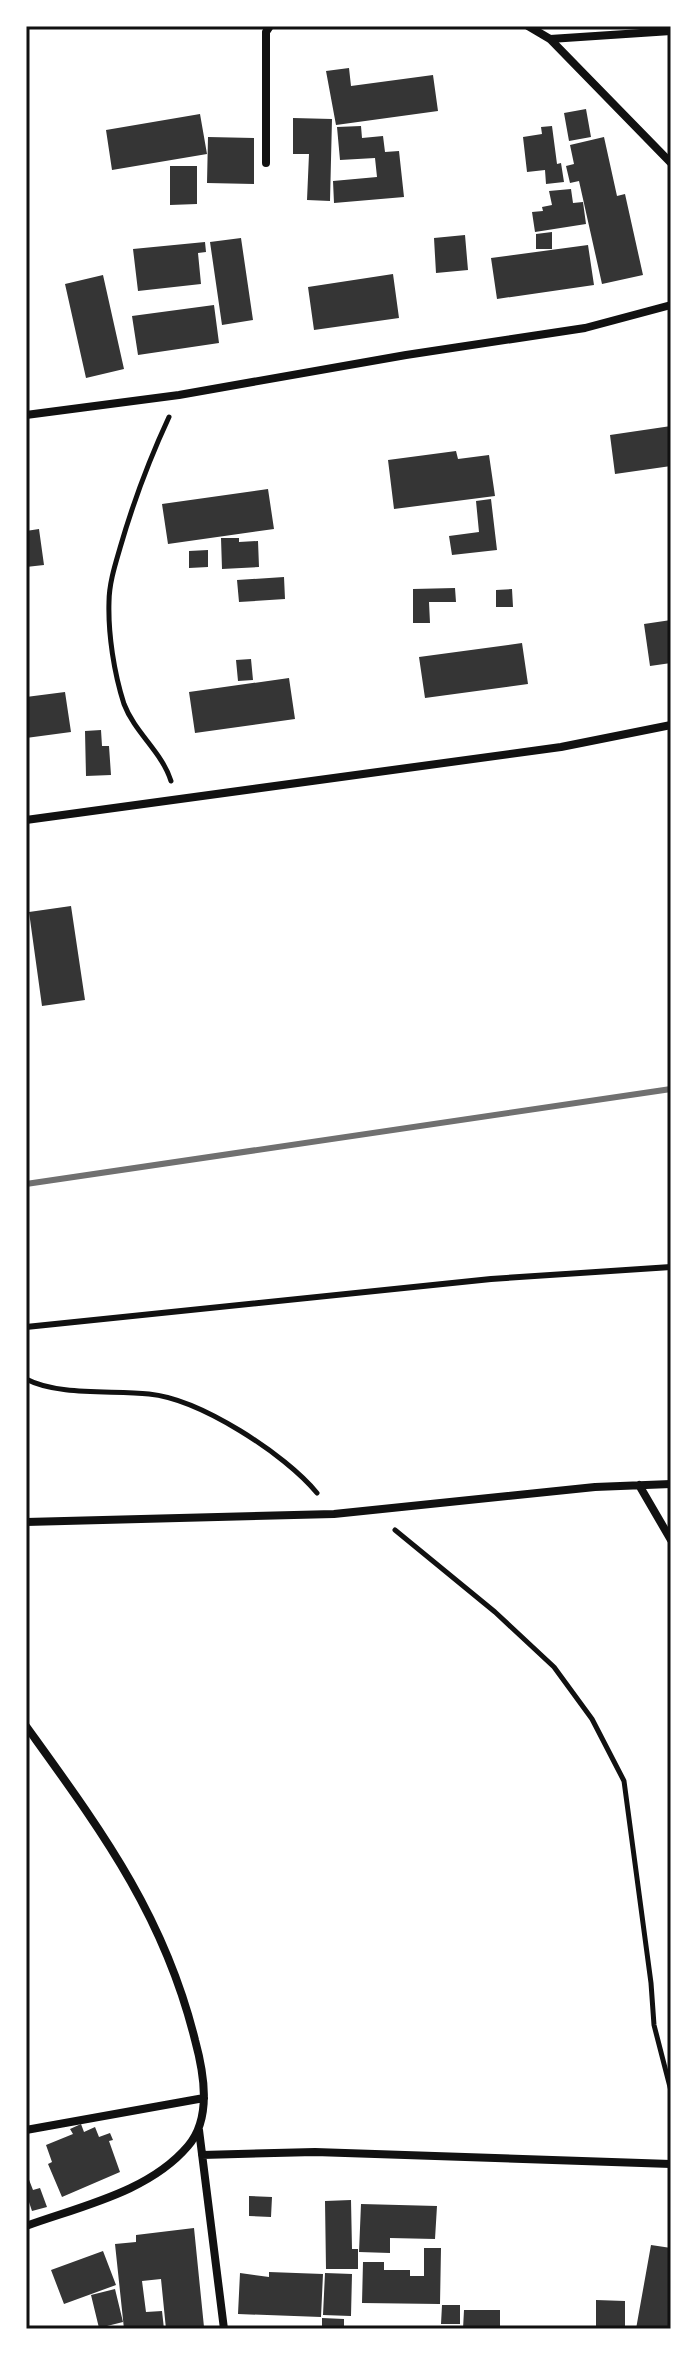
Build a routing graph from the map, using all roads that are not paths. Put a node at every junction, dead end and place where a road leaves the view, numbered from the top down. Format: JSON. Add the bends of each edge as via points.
{"nodes":[{"id":1,"x":270,"y":26,"type":"edge"},
{"id":2,"x":528,"y":26,"type":"edge"},
{"id":3,"x":671,"y":31,"type":"edge"},
{"id":4,"x":550,"y":39,"type":"junction"},
{"id":5,"x":266,"y":163,"type":"dead end"},
{"id":6,"x":671,"y":163,"type":"edge"},
{"id":7,"x":671,"y":305,"type":"edge"},
{"id":8,"x":26,"y":415,"type":"edge"},
{"id":9,"x":671,"y":725,"type":"edge"},
{"id":10,"x":26,"y":820,"type":"edge"},
{"id":11,"x":671,"y":1267,"type":"edge"},
{"id":12,"x":26,"y":1327,"type":"edge"},
{"id":13,"x":671,"y":1484,"type":"edge"},
{"id":14,"x":639,"y":1485,"type":"junction"},
{"id":15,"x":26,"y":1522,"type":"edge"},
{"id":16,"x":671,"y":1540,"type":"edge"},
{"id":17,"x":26,"y":1726,"type":"edge"},
{"id":18,"x":204,"y":2098,"type":"junction"},
{"id":19,"x":199,"y":2129,"type":"junction"},
{"id":20,"x":26,"y":2130,"type":"edge"},
{"id":21,"x":202,"y":2155,"type":"junction"},
{"id":22,"x":671,"y":2164,"type":"edge"},
{"id":23,"x":26,"y":2226,"type":"edge"},
{"id":24,"x":224,"y":2329,"type":"edge"}],
"edges":[{"from":1,"to":5,"type":"street"},
{"from":2,"to":4,"type":"street"},
{"from":3,"to":4,"type":"street"},
{"from":4,"to":6,"type":"street"},
{"from":7,"to":8,"type":"street","via":[[585,328]]},
{"from":9,"to":10,"type":"street","via":[[561,747]]},
{"from":11,"to":12,"type":"lane","via":[[491,1279]]},
{"from":13,"to":14,"type":"street"},
{"from":14,"to":15,"type":"street","via":[[334,1514]]},
{"from":14,"to":16,"type":"street"},
{"from":17,"to":18,"type":"street","via":[[103,1833],[150,1915],[185,2000],[203,2069]]},
{"from":18,"to":19,"type":"street"},
{"from":18,"to":20,"type":"street"},
{"from":19,"to":21,"type":"street"},
{"from":19,"to":23,"type":"street","via":[[170,2165],[121,2192]]},
{"from":21,"to":22,"type":"street","via":[[315,2152]]},
{"from":21,"to":24,"type":"street"}]}
